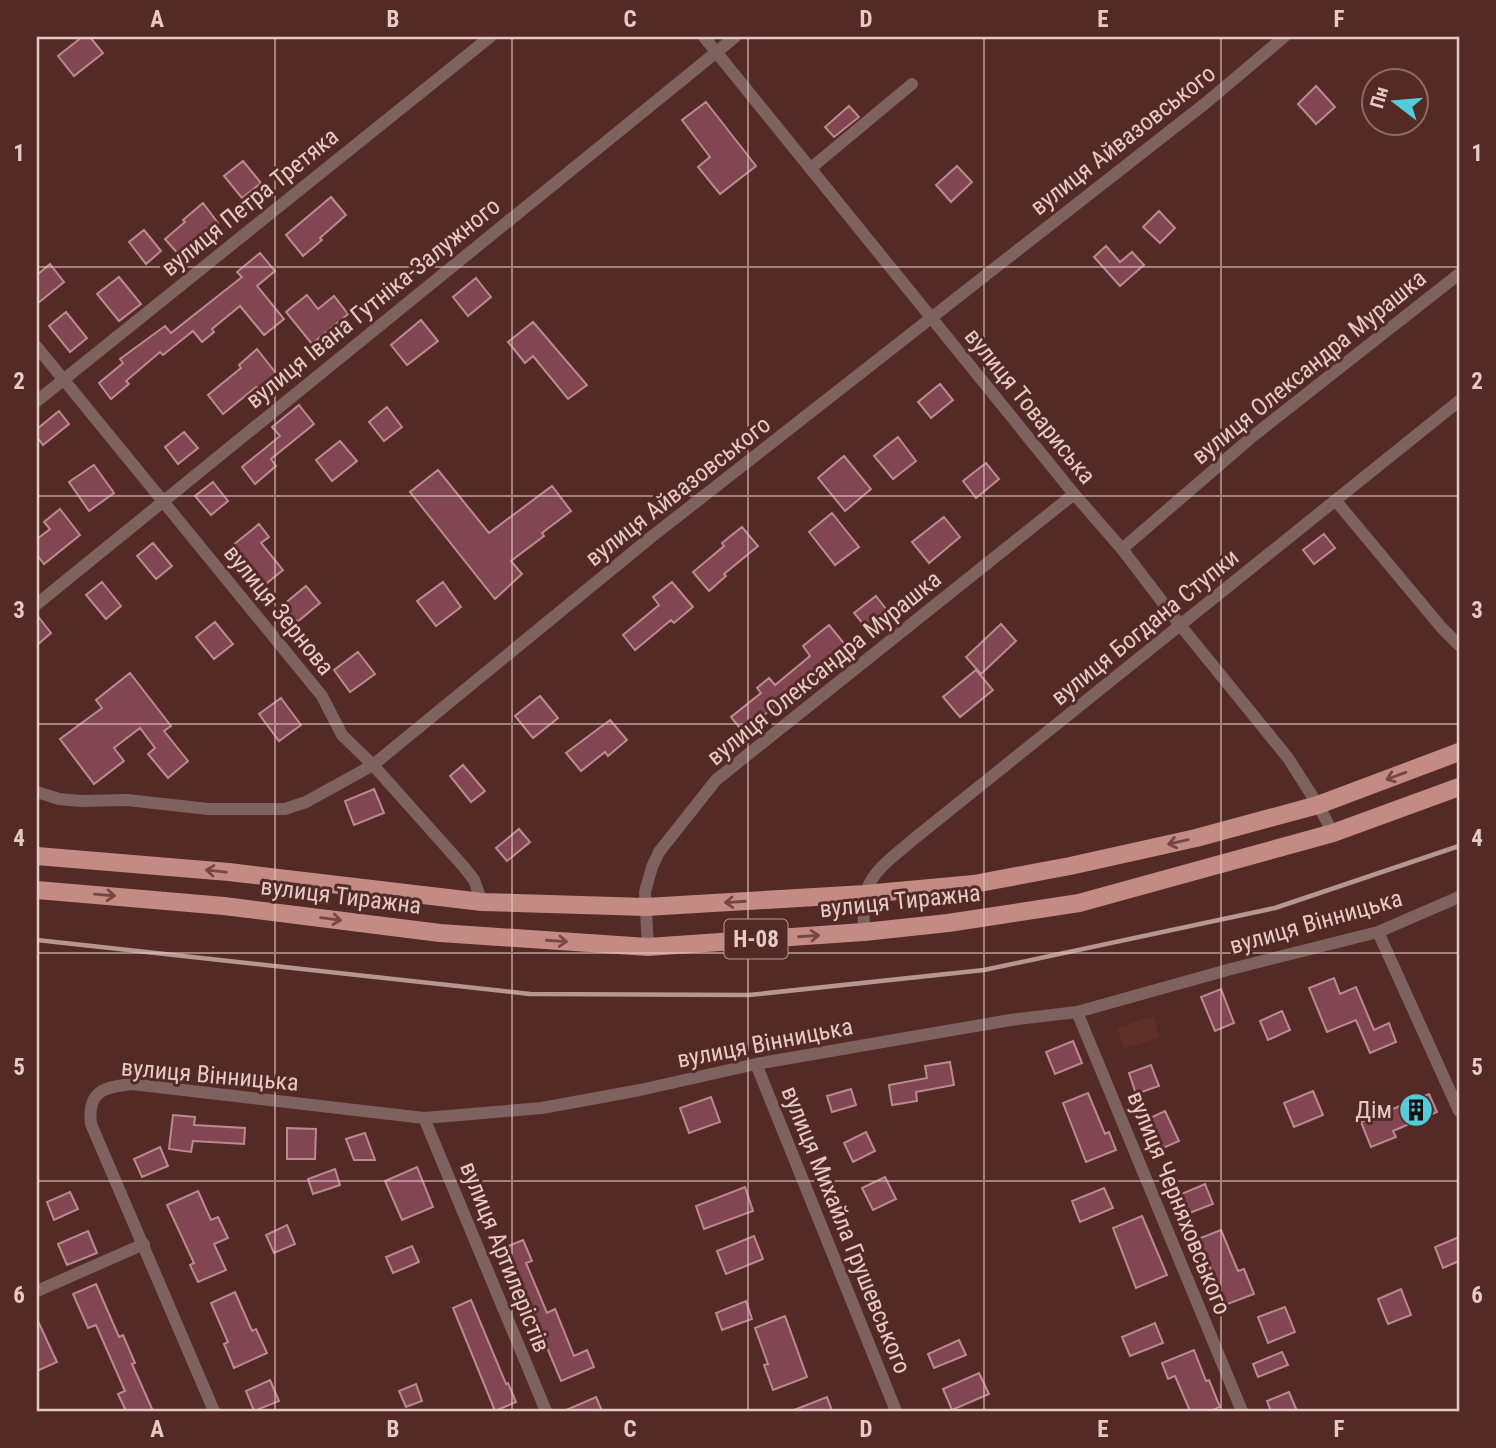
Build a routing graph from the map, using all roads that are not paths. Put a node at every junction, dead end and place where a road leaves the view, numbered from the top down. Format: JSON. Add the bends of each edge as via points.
{"nodes":[{"id":1,"x":490,"y":37,"type":"edge"},
{"id":2,"x":704,"y":37,"type":"edge"},
{"id":3,"x":735,"y":37,"type":"edge"},
{"id":4,"x":1283,"y":37,"type":"edge"},
{"id":5,"x":717,"y":52,"type":"junction"},
{"id":6,"x":912,"y":83,"type":"dead end"},
{"id":7,"x":811,"y":168,"type":"junction"},
{"id":8,"x":1459,"y":274,"type":"edge"},
{"id":9,"x":932,"y":318,"type":"junction"},
{"id":10,"x":37,"y":347,"type":"edge"},
{"id":11,"x":63,"y":379,"type":"junction"},
{"id":12,"x":37,"y":401,"type":"edge"},
{"id":13,"x":1459,"y":401,"type":"edge"},
{"id":14,"x":1074,"y":494,"type":"junction"},
{"id":15,"x":1336,"y":500,"type":"junction"},
{"id":16,"x":162,"y":501,"type":"junction"},
{"id":17,"x":1122,"y":549,"type":"junction"},
{"id":18,"x":37,"y":604,"type":"edge"},
{"id":19,"x":1180,"y":625,"type":"junction"},
{"id":20,"x":1459,"y":645,"type":"edge"},
{"id":21,"x":1459,"y":752,"type":"edge"},
{"id":22,"x":373,"y":765,"type":"junction"},
{"id":23,"x":1459,"y":787,"type":"edge"},
{"id":24,"x":37,"y":792,"type":"edge"},
{"id":25,"x":1318,"y":805,"type":"junction"},
{"id":26,"x":1333,"y":833,"type":"junction"},
{"id":27,"x":37,"y":856,"type":"edge"},
{"id":28,"x":37,"y":890,"type":"edge"},
{"id":29,"x":865,"y":894,"type":"junction"},
{"id":30,"x":1459,"y":897,"type":"edge"},
{"id":31,"x":482,"y":902,"type":"junction"},
{"id":32,"x":646,"y":907,"type":"junction"},
{"id":33,"x":864,"y":932,"type":"junction"},
{"id":34,"x":1378,"y":932,"type":"junction"},
{"id":35,"x":648,"y":947,"type":"junction"},
{"id":36,"x":1077,"y":1012,"type":"junction"},
{"id":37,"x":756,"y":1064,"type":"junction"},
{"id":38,"x":1459,"y":1111,"type":"edge"},
{"id":39,"x":424,"y":1118,"type":"junction"},
{"id":40,"x":144,"y":1244,"type":"junction"},
{"id":41,"x":37,"y":1291,"type":"edge"},
{"id":42,"x":214,"y":1411,"type":"edge"},
{"id":43,"x":546,"y":1411,"type":"edge"},
{"id":44,"x":896,"y":1411,"type":"edge"},
{"id":45,"x":1242,"y":1411,"type":"edge"}],
"edges":[{"from":1,"to":11,"type":"street","name":"вулиця Петра Третяка"},
{"from":2,"to":5,"type":"street","name":"вулиця Товариська"},
{"from":3,"to":5,"type":"street","name":"вулиця Івана Гутніка-Залужного"},
{"from":4,"to":9,"type":"street","name":"вулиця Айвазовського"},
{"from":5,"to":7,"type":"street","name":"вулиця Товариська"},
{"from":5,"to":16,"type":"street","name":"вулиця Івана Гутніка-Залужного"},
{"from":6,"to":7,"type":"street"},
{"from":7,"to":9,"type":"street","name":"вулиця Товариська"},
{"from":8,"to":17,"type":"street","name":"вулиця Олександра Мурашка","via":[[1253,436]]},
{"from":9,"to":14,"type":"street","name":"вулиця Товариська"},
{"from":9,"to":22,"type":"street","name":"вулиця Айвазовського","via":[[650,538]]},
{"from":10,"to":11,"type":"street","name":"вулиця Зернова"},
{"from":11,"to":12,"type":"street","name":"вулиця Петра Третяка"},
{"from":11,"to":16,"type":"street","name":"вулиця Зернова"},
{"from":13,"to":15,"type":"street","name":"вулиця Богдана Ступки"},
{"from":14,"to":17,"type":"street","name":"вулиця Товариська"},
{"from":14,"to":32,"type":"street","name":"вулиця Олександра Мурашка","via":[[716,780],[659,852],[648,878]]},
{"from":15,"to":19,"type":"street","name":"вулиця Богдана Ступки"},
{"from":15,"to":20,"type":"street"},
{"from":16,"to":18,"type":"street","name":"вулиця Івана Гутніка-Залужного"},
{"from":16,"to":22,"type":"street","name":"вулиця Зернова","via":[[322,696],[342,735]]},
{"from":17,"to":19,"type":"street","name":"вулиця Товариська"},
{"from":19,"to":25,"type":"street","name":"вулиця Товариська","via":[[1288,758]]},
{"from":19,"to":29,"type":"street","name":"вулиця Богдана Ступки","via":[[915,838],[881,868]]},
{"from":21,"to":25,"type":"main road","name":"вулиця Тиражна","number":"Н-08","one_way":true},
{"from":22,"to":24,"type":"street","name":"вулиця Айвазовського","via":[[285,809],[81,801]]},
{"from":22,"to":31,"type":"street","name":"вулиця Зернова","via":[[464,867]]},
{"from":23,"to":26,"type":"main road","name":"вулиця Тиражна","number":"Н-08"},
{"from":25,"to":26,"type":"street","name":"вулиця Товариська"},
{"from":25,"to":29,"type":"main road","name":"вулиця Тиражна","number":"Н-08","one_way":true,"via":[[1070,866],[974,884]]},
{"from":26,"to":33,"type":"main road","name":"вулиця Тиражна","number":"Н-08","via":[[1079,903]]},
{"from":31,"to":27,"type":"main road","name":"вулиця Тиражна","number":"Н-08","one_way":true,"via":[[229,872]]},
{"from":28,"to":35,"type":"main road","name":"вулиця Тиражна","number":"Н-08","one_way":true,"via":[[224,906],[440,933]]},
{"from":29,"to":32,"type":"main road","name":"вулиця Тиражна","number":"Н-08","one_way":true},
{"from":29,"to":33,"type":"street"},
{"from":30,"to":34,"type":"street","name":"вулиця Вінницька"},
{"from":31,"to":32,"type":"main road","name":"вулиця Тиражна","number":"Н-08"},
{"from":32,"to":35,"type":"street","name":"вулиця Олександра Мурашка"},
{"from":35,"to":33,"type":"main road","name":"вулиця Тиражна","number":"Н-08","one_way":true},
{"from":34,"to":36,"type":"street","name":"вулиця Вінницька"},
{"from":34,"to":38,"type":"street"},
{"from":36,"to":37,"type":"street","name":"вулиця Вінницька"},
{"from":36,"to":45,"type":"street","name":"вулиця Черняховського"},
{"from":37,"to":39,"type":"street","name":"вулиця Вінницька","via":[[542,1108]]},
{"from":37,"to":44,"type":"street","name":"вулиця Михайла Грушевського"},
{"from":39,"to":40,"type":"street","name":"вулиця Вінницька","via":[[132,1084],[111,1086],[100,1091],[90,1110],[91,1124]]},
{"from":39,"to":43,"type":"street","name":"вулиця Артилерістів"},
{"from":40,"to":41,"type":"street"},
{"from":40,"to":42,"type":"street"}]}
